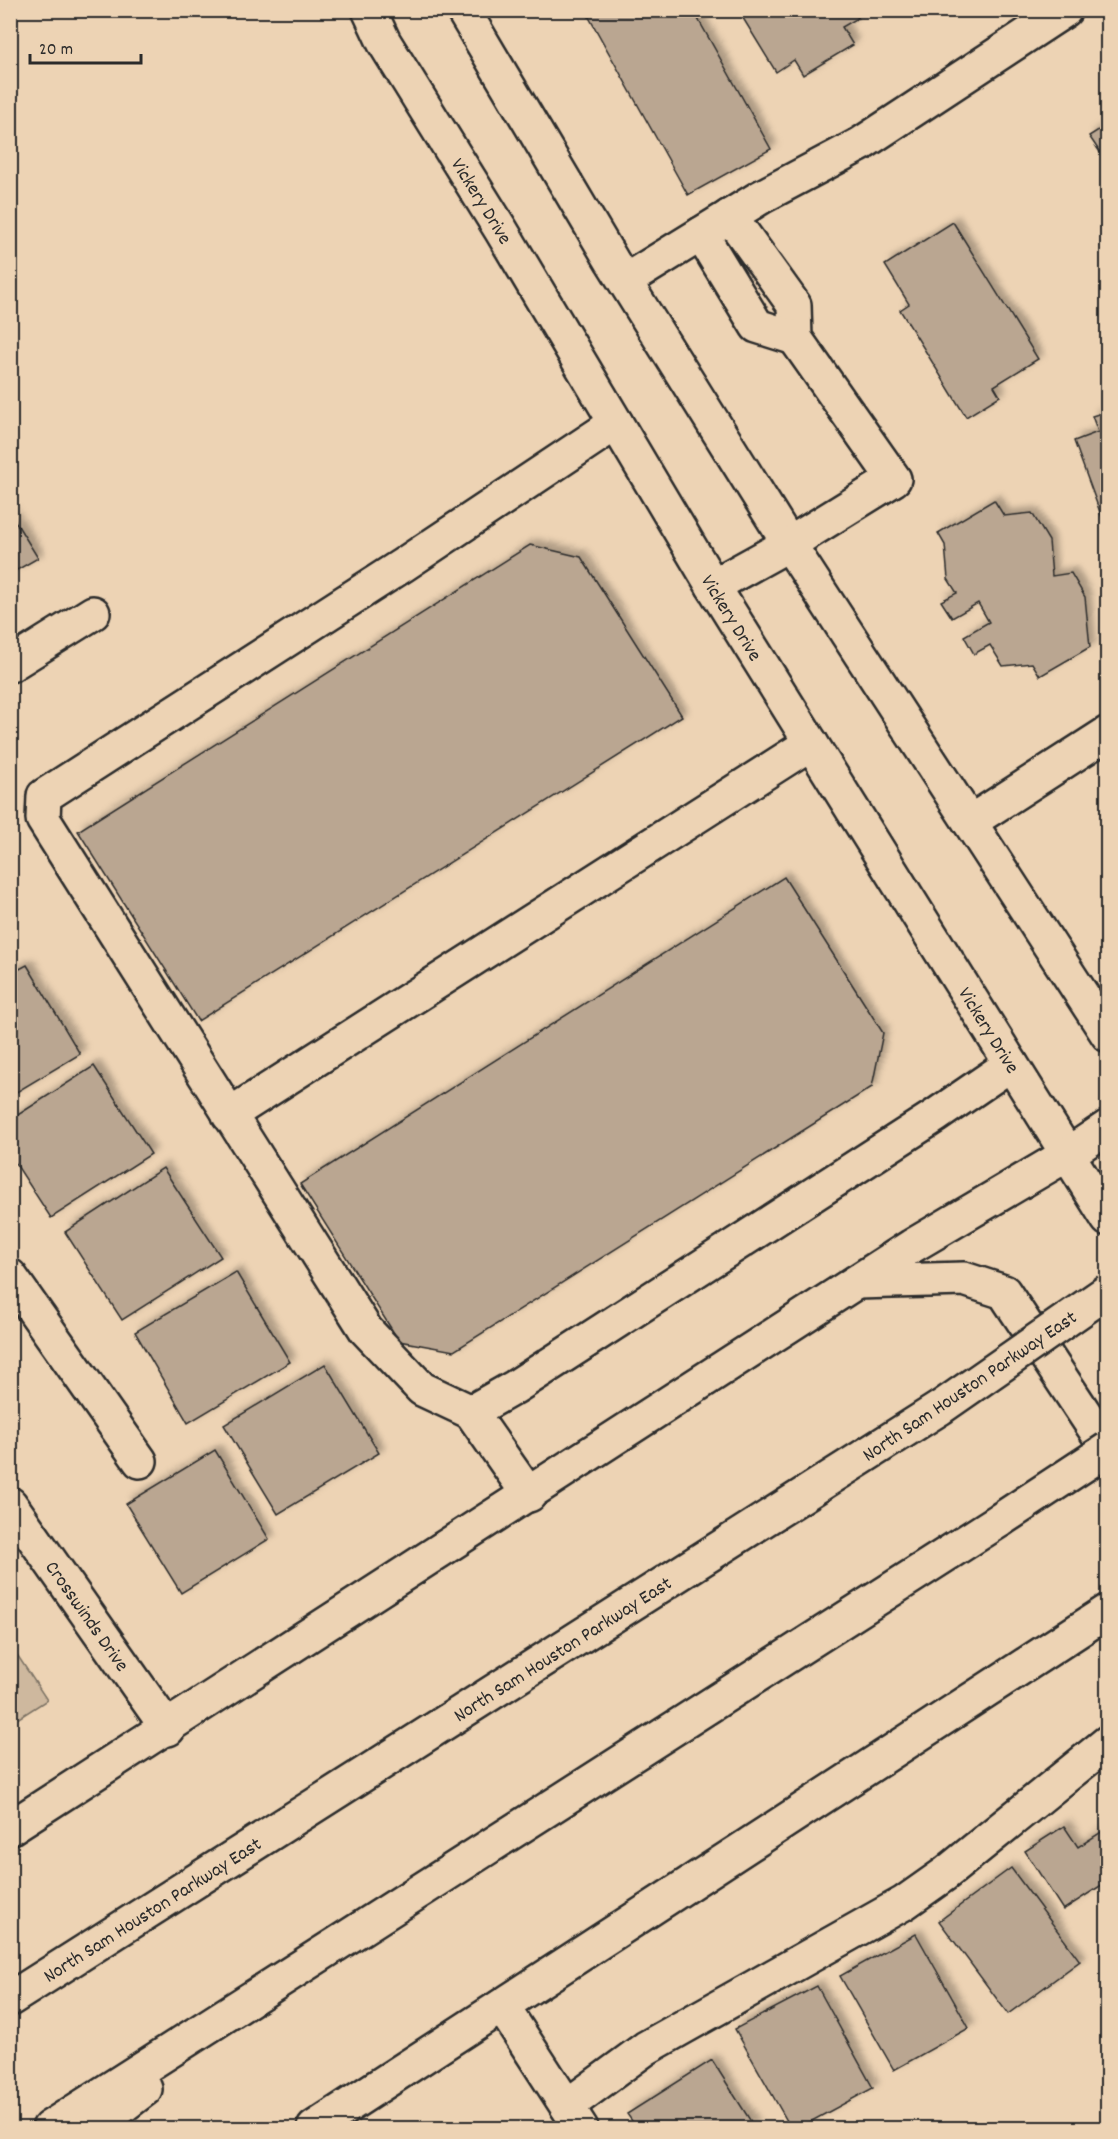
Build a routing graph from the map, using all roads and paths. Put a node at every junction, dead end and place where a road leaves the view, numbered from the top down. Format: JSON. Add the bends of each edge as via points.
{"nodes":[{"id":1,"x":369,"y":10,"type":"edge"},
{"id":2,"x":463,"y":10,"type":"edge"},
{"id":3,"x":1065,"y":10,"type":"edge"},
{"id":4,"x":730,"y":216,"type":"junction"},
{"id":5,"x":701,"y":234,"type":"junction"},
{"id":6,"x":625,"y":281,"type":"junction"},
{"id":7,"x":795,"y":338,"type":"junction"},
{"id":8,"x":616,"y":423,"type":"junction"},
{"id":9,"x":789,"y":544,"type":"junction"},
{"id":10,"x":713,"y":586,"type":"junction"},
{"id":11,"x":93,"y":613,"type":"dead end"},
{"id":12,"x":10,"y":665,"type":"edge"},
{"id":13,"x":1107,"y":733,"type":"edge"},
{"id":14,"x":811,"y":743,"type":"junction"},
{"id":15,"x":970,"y":822,"type":"junction"},
{"id":16,"x":1107,"y":1035,"type":"edge"},
{"id":17,"x":1011,"y":1064,"type":"junction"},
{"id":18,"x":229,"y":1115,"type":"junction"},
{"id":19,"x":1107,"y":1127,"type":"edge"},
{"id":20,"x":1068,"y":1154,"type":"junction"},
{"id":21,"x":1107,"y":1219,"type":"edge"},
{"id":22,"x":10,"y":1276,"type":"edge"},
{"id":23,"x":856,"y":1282,"type":"junction"},
{"id":24,"x":1107,"y":1291,"type":"edge"},
{"id":25,"x":22,"y":1315,"type":"edge"},
{"id":26,"x":471,"y":1412,"type":"junction"},
{"id":27,"x":1107,"y":1449,"type":"edge"},
{"id":28,"x":140,"y":1461,"type":"dead end"},
{"id":29,"x":529,"y":1495,"type":"junction"},
{"id":30,"x":10,"y":1504,"type":"edge"},
{"id":31,"x":1107,"y":1611,"type":"edge"},
{"id":32,"x":168,"y":1728,"type":"junction"},
{"id":33,"x":1107,"y":1742,"type":"edge"},
{"id":34,"x":10,"y":1828,"type":"edge"},
{"id":35,"x":341,"y":1939,"type":"junction"},
{"id":36,"x":10,"y":1999,"type":"edge"},
{"id":37,"x":502,"y":2006,"type":"junction"},
{"id":38,"x":574,"y":2117,"type":"edge"},
{"id":39,"x":49,"y":2128,"type":"edge"},
{"id":40,"x":94,"y":2128,"type":"edge"},
{"id":41,"x":314,"y":2128,"type":"edge"}],
"edges":[{"from":1,"to":8,"type":"main road","name":"Vickery Drive","via":[[384,42]]},
{"from":2,"to":6,"type":"main road"},
{"from":3,"to":4,"type":"main road","via":[[861,144]]},
{"from":4,"to":5,"type":"main road"},
{"from":4,"to":7,"type":"main road","via":[[794,305]]},
{"from":5,"to":6,"type":"main road"},
{"from":5,"to":7,"type":"main road","via":[[757,326]]},
{"from":6,"to":9,"type":"main road"},
{"from":7,"to":9,"type":"main road","via":[[894,479]]},
{"from":8,"to":10,"type":"main road","name":"Vickery Drive"},
{"from":8,"to":18,"type":"main road","via":[[404,565],[44,796],[43,819]]},
{"from":9,"to":10,"type":"main road"},
{"from":9,"to":15,"type":"main road"},
{"from":10,"to":14,"type":"main road","name":"Vickery Drive"},
{"from":11,"to":12,"type":"main road"},
{"from":13,"to":15,"type":"main road"},
{"from":14,"to":17,"type":"main road","name":"Vickery Drive"},
{"from":14,"to":18,"type":"main road"},
{"from":15,"to":16,"type":"main road"},
{"from":17,"to":20,"type":"main road","name":"Vickery Drive"},
{"from":17,"to":26,"type":"main road"},
{"from":18,"to":26,"type":"main road","via":[[366,1330],[422,1389]]},
{"from":19,"to":20,"type":"main road"},
{"from":20,"to":21,"type":"main road","name":"Vickery Drive"},
{"from":20,"to":23,"type":"main road"},
{"from":22,"to":25,"type":"main road"},
{"from":23,"to":27,"type":"main road","via":[[964,1279],[1004,1292]]},
{"from":23,"to":29,"type":"main road"},
{"from":24,"to":36,"type":"main road","name":"North Sam Houston Parkway East","bridge":true,"via":[[940,1408]]},
{"from":25,"to":28,"type":"main road"},
{"from":26,"to":29,"type":"main road"},
{"from":27,"to":35,"type":"main road","bridge":true},
{"from":29,"to":32,"type":"main road"},
{"from":30,"to":32,"type":"main road","name":"Crosswinds Drive"},
{"from":31,"to":37,"type":"main road"},
{"from":32,"to":34,"type":"main road"},
{"from":33,"to":38,"type":"main road","via":[[904,1903],[646,2048]]},
{"from":35,"to":39,"type":"main road"},
{"from":35,"to":40,"type":"main road"},
{"from":37,"to":38,"type":"main road"},
{"from":37,"to":41,"type":"main road"}]}
